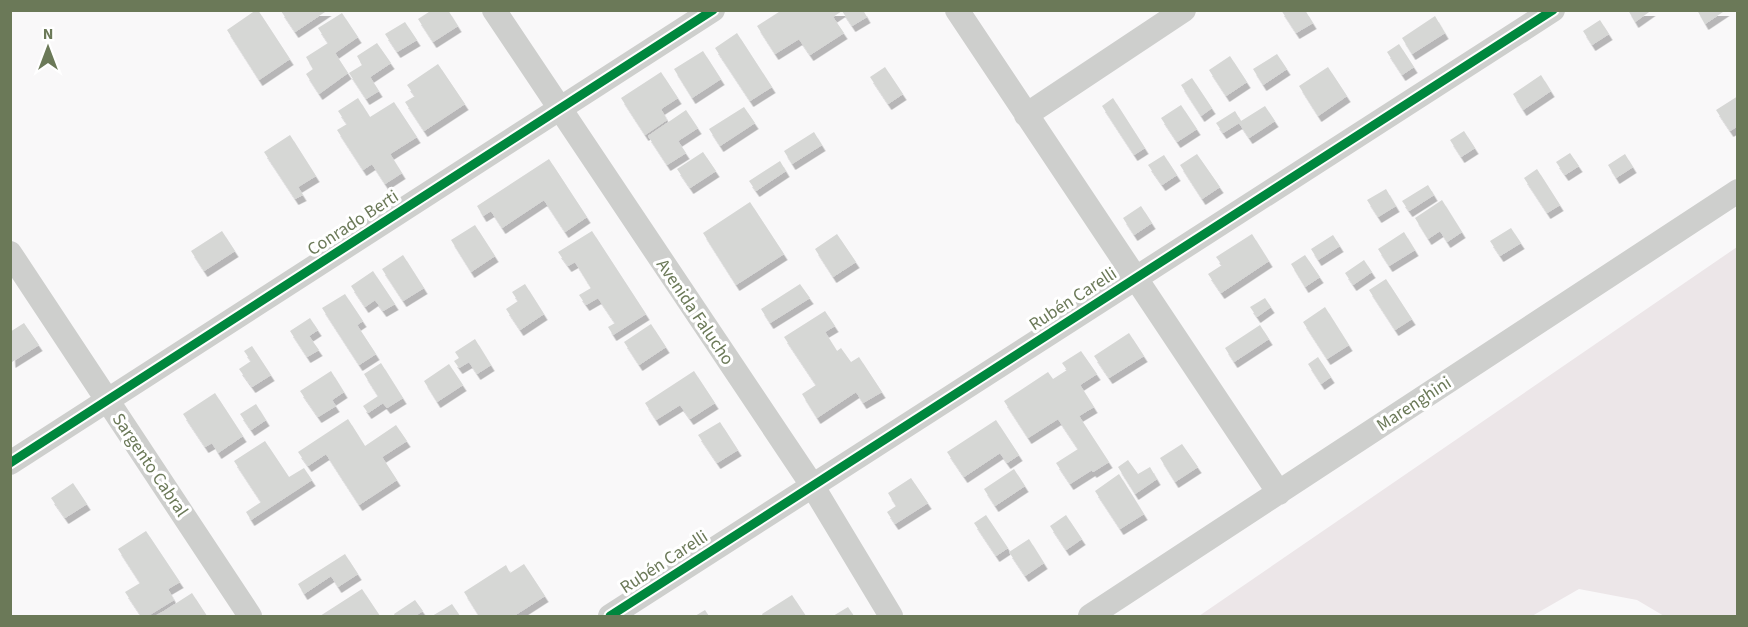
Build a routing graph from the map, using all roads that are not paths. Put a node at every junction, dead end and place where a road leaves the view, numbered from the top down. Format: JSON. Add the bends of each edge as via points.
{"nodes":[{"id":1,"x":494,"y":10,"type":"edge"},
{"id":2,"x":713,"y":10,"type":"edge"},
{"id":3,"x":957,"y":10,"type":"edge"},
{"id":4,"x":1184,"y":10,"type":"edge"},
{"id":5,"x":1553,"y":10,"type":"edge"},
{"id":6,"x":560,"y":110,"type":"junction"},
{"id":7,"x":1026,"y":115,"type":"junction"},
{"id":8,"x":1737,"y":191,"type":"edge"},
{"id":9,"x":10,"y":253,"type":"edge"},
{"id":10,"x":1136,"y":278,"type":"junction"},
{"id":11,"x":107,"y":401,"type":"junction"},
{"id":12,"x":10,"y":463,"type":"edge"},
{"id":13,"x":812,"y":485,"type":"junction"},
{"id":14,"x":1279,"y":493,"type":"junction"},
{"id":15,"x":250,"y":616,"type":"edge"},
{"id":16,"x":610,"y":616,"type":"edge"},
{"id":17,"x":891,"y":616,"type":"edge"},
{"id":18,"x":1090,"y":616,"type":"edge"}],
"edges":[{"from":1,"to":6,"type":"street","name":"Avenida Falucho"},
{"from":2,"to":6,"type":"street","name":"Conrado Berti"},
{"from":3,"to":7,"type":"street","name":"Rubén Carelli"},
{"from":4,"to":7,"type":"street"},
{"from":5,"to":10,"type":"street","name":"Rubén Carelli"},
{"from":6,"to":11,"type":"street","name":"Conrado Berti"},
{"from":6,"to":13,"type":"street","name":"Avenida Falucho"},
{"from":7,"to":10,"type":"street","name":"Rubén Carelli"},
{"from":8,"to":14,"type":"street","name":"Marenghini"},
{"from":9,"to":11,"type":"street","name":"Sargento Cabral"},
{"from":10,"to":13,"type":"street","name":"Rubén Carelli"},
{"from":10,"to":14,"type":"street","name":"Rubén Carelli"},
{"from":11,"to":12,"type":"street","name":"Conrado Berti"},
{"from":11,"to":15,"type":"street","name":"Sargento Cabral"},
{"from":13,"to":16,"type":"street","name":"Rubén Carelli"},
{"from":13,"to":17,"type":"street","name":"Avenida Falucho"},
{"from":14,"to":18,"type":"street","name":"Marenghini"}]}
